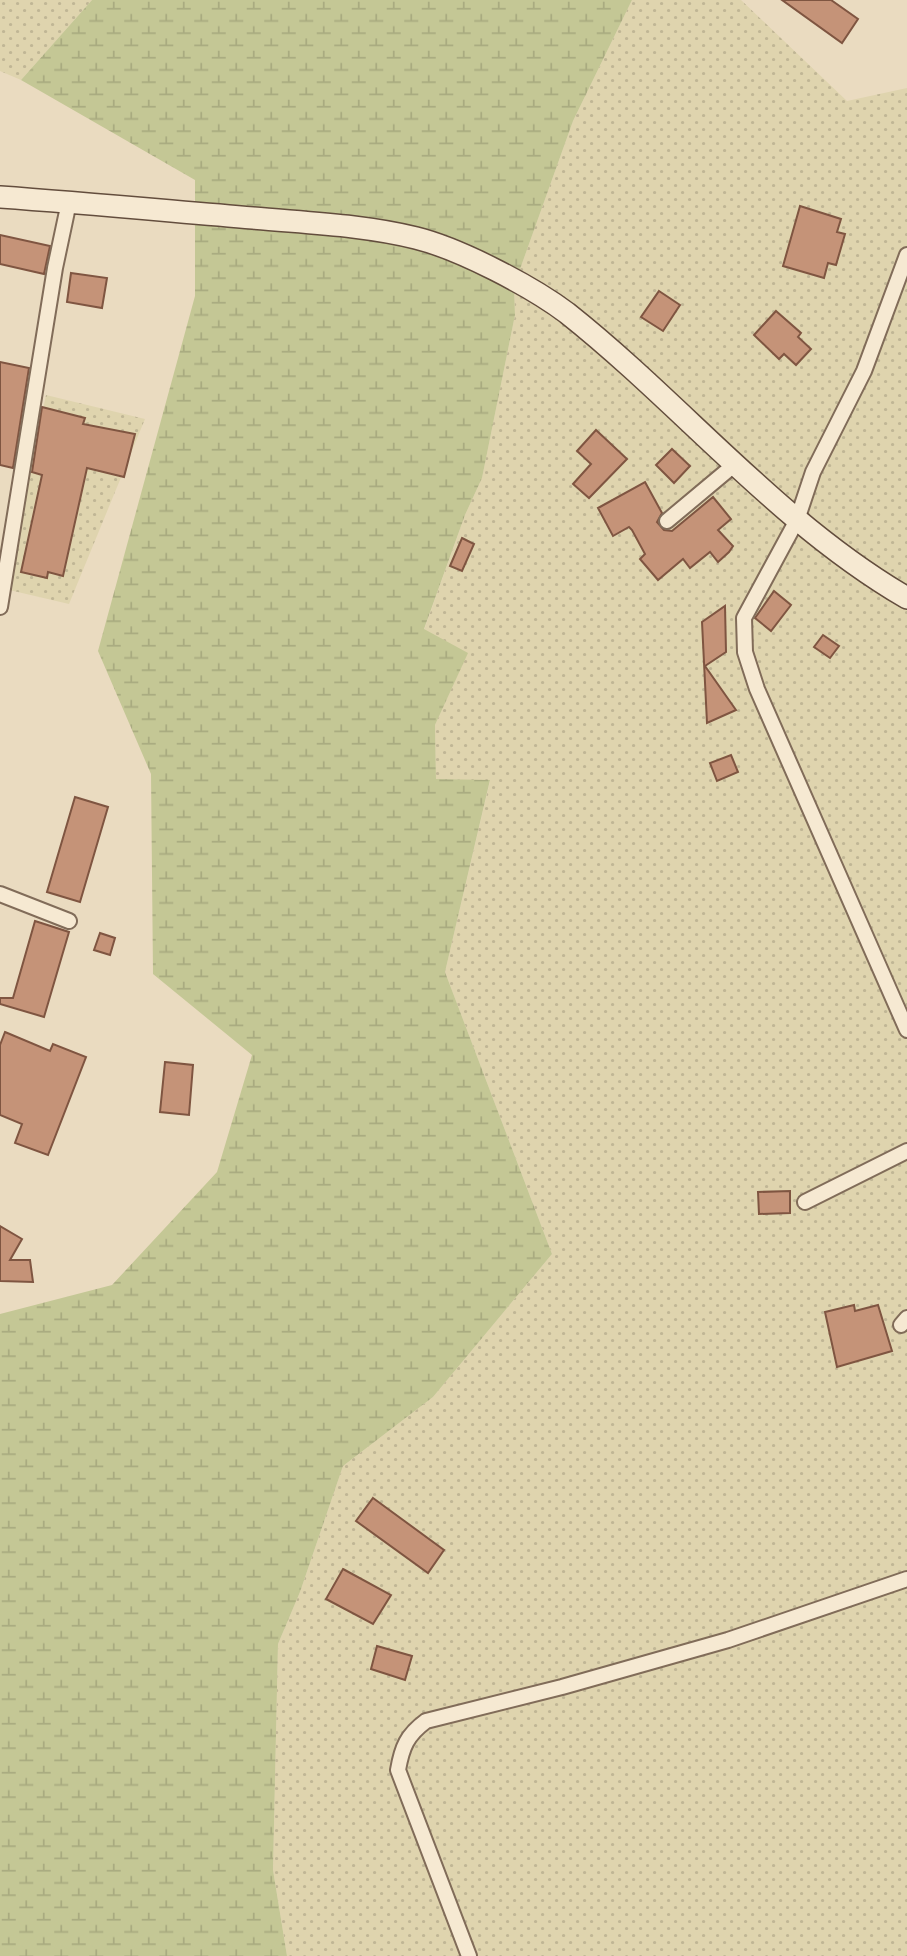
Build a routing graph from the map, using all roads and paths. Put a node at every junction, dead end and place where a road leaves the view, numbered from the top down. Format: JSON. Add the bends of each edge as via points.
{"nodes":[{"id":1,"x":0,"y":197,"type":"edge"},
{"id":2,"x":69,"y":202,"type":"junction"},
{"id":3,"x":907,"y":255,"type":"edge"},
{"id":4,"x":734,"y":465,"type":"junction"},
{"id":5,"x":797,"y":520,"type":"junction"},
{"id":6,"x":667,"y":521,"type":"dead end"},
{"id":7,"x":907,"y":598,"type":"edge"},
{"id":8,"x":0,"y":607,"type":"edge"},
{"id":9,"x":0,"y":894,"type":"edge"},
{"id":10,"x":69,"y":921,"type":"dead end"},
{"id":11,"x":907,"y":1030,"type":"edge"},
{"id":12,"x":907,"y":1151,"type":"edge"},
{"id":13,"x":805,"y":1202,"type":"dead end"},
{"id":14,"x":907,"y":1580,"type":"edge"},
{"id":15,"x":469,"y":1956,"type":"edge"}],
"edges":[{"from":1,"to":2,"type":"main road"},
{"from":2,"to":4,"type":"main road","via":[[330,225],[417,238],[492,268],[565,312],[660,393]]},
{"from":2,"to":8,"type":"street"},
{"from":3,"to":5,"type":"street","via":[[864,371],[813,472]]},
{"from":4,"to":5,"type":"main road"},
{"from":4,"to":6,"type":"street"},
{"from":5,"to":7,"type":"main road"},
{"from":5,"to":11,"type":"street","via":[[744,618],[746,652],[757,690]]},
{"from":9,"to":10,"type":"street"},
{"from":12,"to":13,"type":"street"},
{"from":14,"to":15,"type":"street","via":[[729,1640],[426,1721],[410,1732],[398,1770]]}]}
